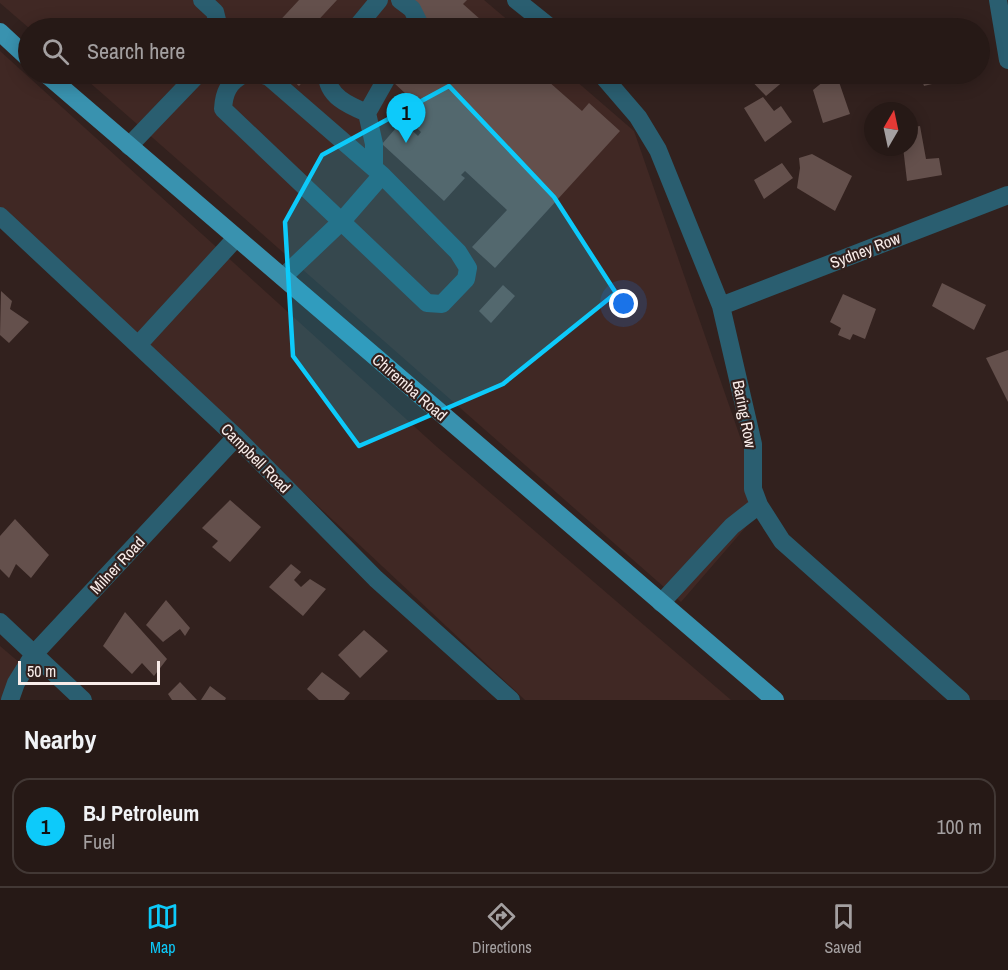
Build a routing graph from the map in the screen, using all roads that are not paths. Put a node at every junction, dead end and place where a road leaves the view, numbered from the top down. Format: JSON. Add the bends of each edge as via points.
{"nodes":[{"id":1,"x":202,"y":0,"type":"edge"},
{"id":2,"x":379,"y":0,"type":"edge"},
{"id":3,"x":400,"y":0,"type":"edge"},
{"id":4,"x":516,"y":0,"type":"edge"},
{"id":5,"x":998,"y":0,"type":"edge"},
{"id":6,"x":216,"y":18,"type":"edge"},
{"id":7,"x":364,"y":18,"type":"edge"},
{"id":8,"x":416,"y":18,"type":"edge"},
{"id":9,"x":538,"y":18,"type":"edge"},
{"id":10,"x":0,"y":32,"type":"edge"},
{"id":11,"x":18,"y":49,"type":"edge"},
{"id":12,"x":1008,"y":60,"type":"edge"},
{"id":13,"x":58,"y":84,"type":"edge"},
{"id":14,"x":188,"y":84,"type":"edge"},
{"id":15,"x":231,"y":84,"type":"edge"},
{"id":16,"x":277,"y":84,"type":"edge"},
{"id":17,"x":328,"y":84,"type":"edge"},
{"id":18,"x":383,"y":84,"type":"edge"},
{"id":19,"x":610,"y":84,"type":"edge"},
{"id":20,"x":367,"y":113,"type":"junction"},
{"id":21,"x":129,"y":146,"type":"junction"},
{"id":22,"x":378,"y":171,"type":"junction"},
{"id":23,"x":1008,"y":195,"type":"edge"},
{"id":24,"x":0,"y":216,"type":"edge"},
{"id":25,"x":342,"y":221,"type":"junction"},
{"id":26,"x":236,"y":238,"type":"junction"},
{"id":27,"x":283,"y":277,"type":"junction"},
{"id":28,"x":721,"y":306,"type":"junction"},
{"id":29,"x":138,"y":345,"type":"junction"},
{"id":30,"x":236,"y":437,"type":"junction"},
{"id":31,"x":759,"y":505,"type":"junction"},
{"id":32,"x":661,"y":603,"type":"junction"},
{"id":33,"x":0,"y":622,"type":"edge"},
{"id":34,"x":34,"y":654,"type":"junction"},
{"id":35,"x":10,"y":700,"type":"edge"},
{"id":36,"x":83,"y":700,"type":"edge"},
{"id":37,"x":511,"y":700,"type":"edge"},
{"id":38,"x":774,"y":700,"type":"edge"},
{"id":39,"x":961,"y":700,"type":"edge"}],
"edges":[{"from":1,"to":6,"type":"street"},
{"from":2,"to":7,"type":"street"},
{"from":3,"to":8,"type":"street"},
{"from":4,"to":9,"type":"street"},
{"from":5,"to":12,"type":"street"},
{"from":10,"to":11,"type":"main road"},
{"from":13,"to":21,"type":"main road","name":"Chiremba Road"},
{"from":14,"to":21,"type":"street"},
{"from":15,"to":25,"type":"street","via":[[224,94],[223,109]]},
{"from":16,"to":22,"type":"street"},
{"from":17,"to":20,"type":"street","via":[[335,95]]},
{"from":18,"to":20,"type":"street"},
{"from":19,"to":28,"type":"street","name":"Baring Row","via":[[638,117],[658,150]]},
{"from":20,"to":22,"type":"street"},
{"from":21,"to":26,"type":"main road","name":"Chiremba Road"},
{"from":22,"to":25,"type":"street"},
{"from":22,"to":25,"type":"street","via":[[458,252],[468,268],[466,279],[442,304],[427,303]]},
{"from":23,"to":28,"type":"street","name":"Sydney Row"},
{"from":24,"to":29,"type":"street","name":"Campbell Road"},
{"from":25,"to":27,"type":"street"},
{"from":26,"to":27,"type":"main road","name":"Chiremba Road"},
{"from":26,"to":29,"type":"street"},
{"from":27,"to":32,"type":"main road","name":"Chiremba Road"},
{"from":28,"to":31,"type":"street","name":"Baring Row","via":[[753,444],[753,489]]},
{"from":29,"to":30,"type":"street","name":"Campbell Road"},
{"from":30,"to":34,"type":"street","name":"Milner Road"},
{"from":30,"to":37,"type":"street","name":"Campbell Road","via":[[376,579]]},
{"from":31,"to":32,"type":"street","via":[[732,526]]},
{"from":31,"to":39,"type":"street","name":"Baring Row","via":[[782,541]]},
{"from":32,"to":38,"type":"main road","name":"Chiremba Road"},
{"from":33,"to":34,"type":"street"},
{"from":34,"to":35,"type":"street","name":"Milner Road"},
{"from":34,"to":36,"type":"street"}]}
